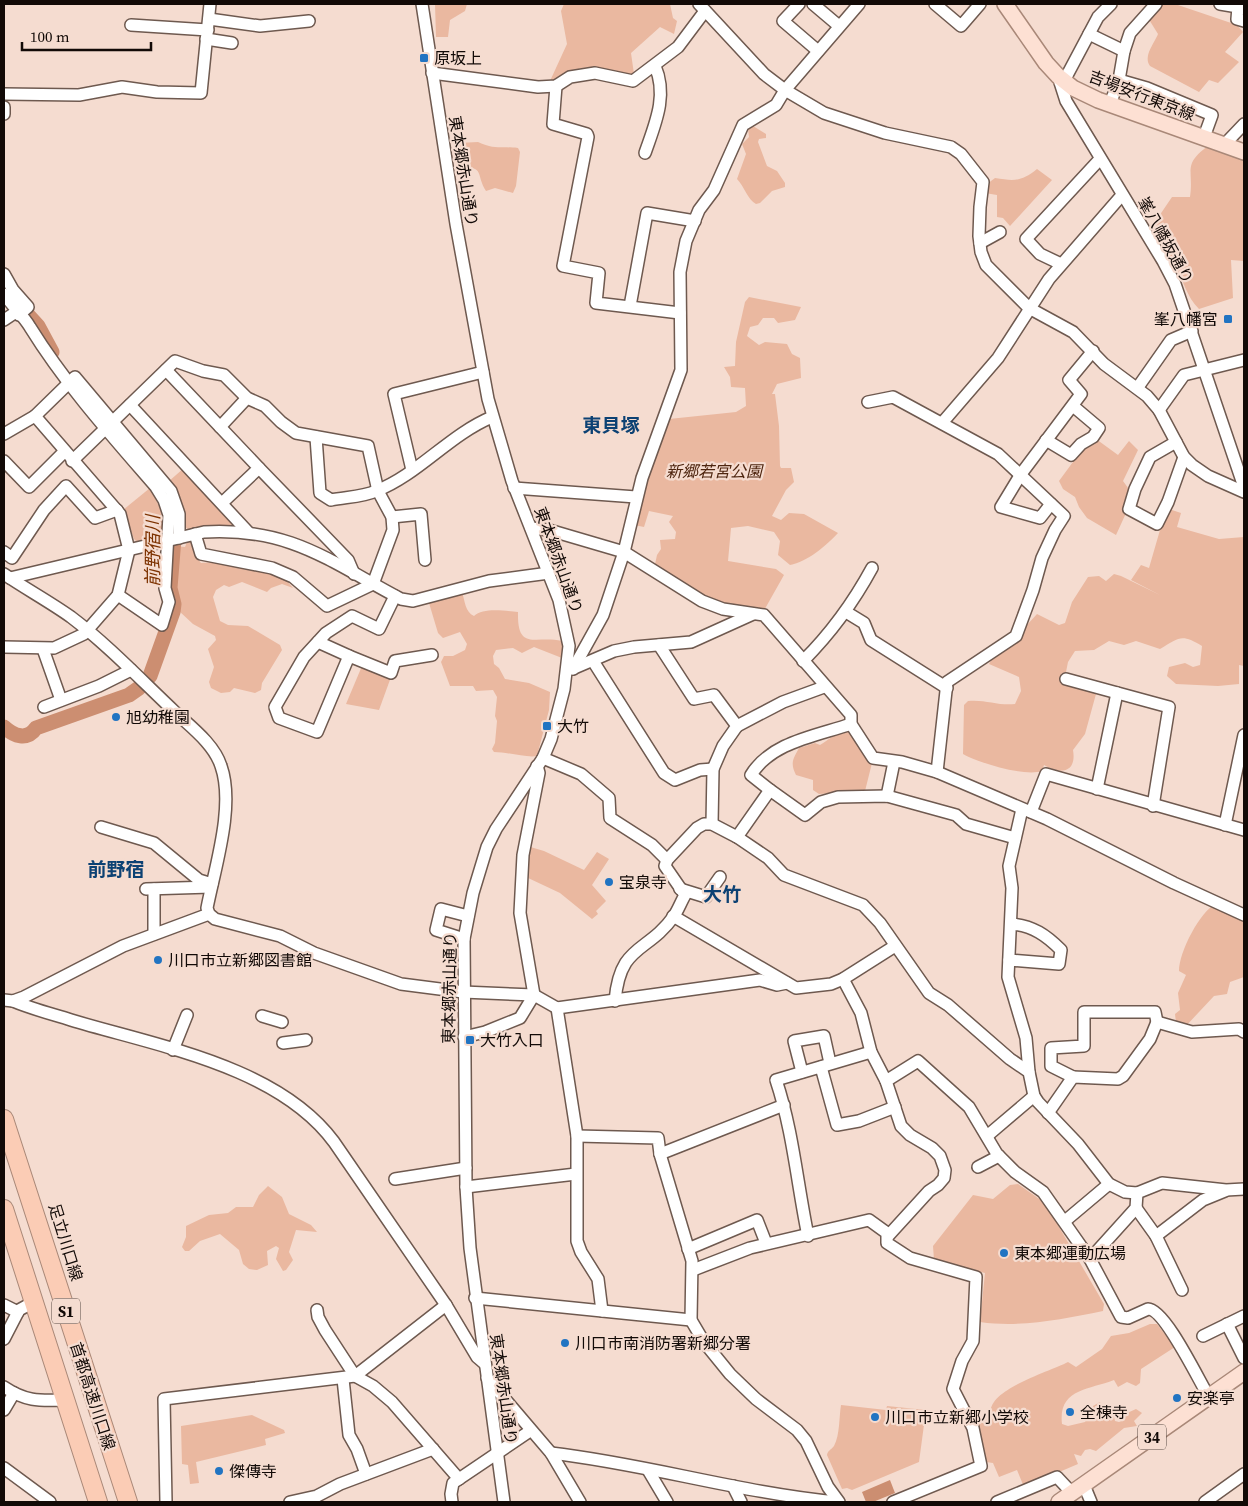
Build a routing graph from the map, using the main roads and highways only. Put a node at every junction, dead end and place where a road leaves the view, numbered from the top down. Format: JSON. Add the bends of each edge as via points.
{"nodes":[{"id":1,"x":1005,"y":4,"type":"edge"},
{"id":2,"x":1244,"y":152,"type":"edge"},
{"id":3,"x":4,"y":1106,"type":"edge"},
{"id":4,"x":4,"y":1119,"type":"edge"},
{"id":5,"x":4,"y":1145,"type":"edge"},
{"id":6,"x":4,"y":1209,"type":"edge"},
{"id":7,"x":4,"y":1222,"type":"edge"},
{"id":8,"x":40,"y":1231,"type":"junction"},
{"id":9,"x":1244,"y":1372,"type":"edge"},
{"id":10,"x":97,"y":1502,"type":"edge"},
{"id":11,"x":129,"y":1502,"type":"edge"},
{"id":12,"x":1059,"y":1502,"type":"edge"}],
"edges":[{"from":1,"to":2,"type":"main road","name":"吉場安行東京線","via":[[1061,79],[1087,95]]},
{"from":3,"to":11,"type":"main road","name":"足立川口線"},
{"from":4,"to":8,"type":"highway","name":"首都高速川口線","number":"S1"},
{"from":5,"to":8,"type":"highway"},
{"from":6,"to":10,"type":"highway","name":"首都高速川口線","number":"S1"},
{"from":7,"to":10,"type":"main road","via":[[24,1308],[63,1400]]},
{"from":8,"to":11,"type":"highway","name":"首都高速川口線","number":"S1"},
{"from":9,"to":12,"type":"main road","number":"34"}]}
